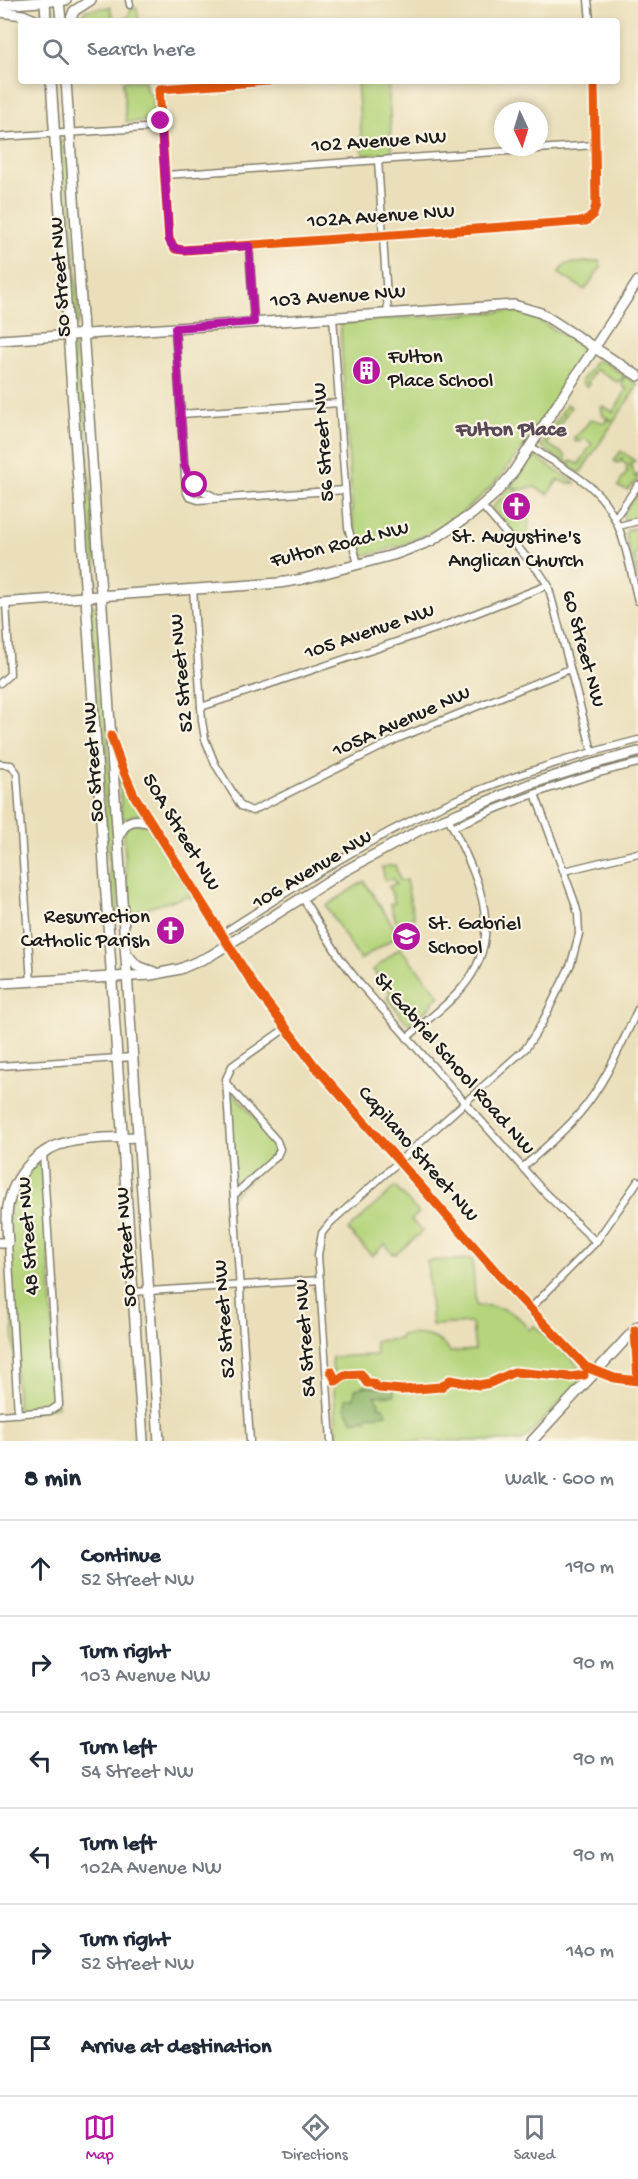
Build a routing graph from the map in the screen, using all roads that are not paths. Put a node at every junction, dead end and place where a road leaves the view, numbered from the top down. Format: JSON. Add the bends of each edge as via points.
{"nodes":[{"id":1,"x":59,"y":0,"type":"edge"},
{"id":2,"x":66,"y":0,"type":"edge"},
{"id":3,"x":91,"y":0,"type":"edge"},
{"id":4,"x":588,"y":0,"type":"edge"},
{"id":5,"x":45,"y":1,"type":"edge"},
{"id":6,"x":0,"y":5,"type":"edge"},
{"id":7,"x":0,"y":12,"type":"edge"},
{"id":8,"x":30,"y":18,"type":"edge"},
{"id":9,"x":46,"y":18,"type":"edge"},
{"id":10,"x":61,"y":18,"type":"edge"},
{"id":11,"x":72,"y":18,"type":"edge"},
{"id":12,"x":590,"y":18,"type":"edge"},
{"id":13,"x":51,"y":84,"type":"edge"},
{"id":14,"x":66,"y":84,"type":"edge"},
{"id":15,"x":228,"y":84,"type":"edge"},
{"id":16,"x":594,"y":84,"type":"edge"},
{"id":17,"x":161,"y":127,"type":"junction"},
{"id":18,"x":69,"y":133,"type":"junction"},
{"id":19,"x":54,"y":134,"type":"junction"},
{"id":20,"x":0,"y":137,"type":"edge"},
{"id":21,"x":595,"y":145,"type":"junction"},
{"id":22,"x":378,"y":160,"type":"junction"},
{"id":23,"x":165,"y":175,"type":"junction"},
{"id":24,"x":383,"y":236,"type":"junction"},
{"id":25,"x":249,"y":246,"type":"junction"},
{"id":26,"x":638,"y":281,"type":"edge"},
{"id":27,"x":388,"y":313,"type":"junction"},
{"id":28,"x":333,"y":317,"type":"junction"},
{"id":29,"x":254,"y":322,"type":"junction"},
{"id":30,"x":175,"y":328,"type":"junction"},
{"id":31,"x":84,"y":334,"type":"junction"},
{"id":32,"x":68,"y":335,"type":"junction"},
{"id":33,"x":0,"y":340,"type":"edge"},
{"id":34,"x":595,"y":348,"type":"junction"},
{"id":35,"x":638,"y":376,"type":"edge"},
{"id":36,"x":339,"y":404,"type":"junction"},
{"id":37,"x":181,"y":414,"type":"junction"},
{"id":38,"x":531,"y":447,"type":"junction"},
{"id":39,"x":184,"y":465,"type":"junction"},
{"id":40,"x":638,"y":485,"type":"edge"},
{"id":41,"x":345,"y":490,"type":"junction"},
{"id":42,"x":219,"y":498,"type":"junction"},
{"id":43,"x":482,"y":506,"type":"junction"},
{"id":44,"x":615,"y":518,"type":"junction"},
{"id":45,"x":638,"y":521,"type":"edge"},
{"id":46,"x":619,"y":526,"type":"junction"},
{"id":47,"x":358,"y":564,"type":"junction"},
{"id":48,"x":548,"y":585,"type":"junction"},
{"id":49,"x":193,"y":589,"type":"junction"},
{"id":50,"x":102,"y":595,"type":"junction"},
{"id":51,"x":86,"y":597,"type":"junction"},
{"id":52,"x":638,"y":601,"type":"edge"},
{"id":53,"x":3,"y":602,"type":"edge"},
{"id":54,"x":570,"y":669,"type":"junction"},
{"id":55,"x":3,"y":681,"type":"edge"},
{"id":56,"x":201,"y":707,"type":"junction"},
{"id":57,"x":111,"y":736,"type":"junction"},
{"id":58,"x":638,"y":740,"type":"edge"},
{"id":59,"x":592,"y":751,"type":"junction"},
{"id":60,"x":638,"y":752,"type":"edge"},
{"id":61,"x":638,"y":763,"type":"edge"},
{"id":62,"x":0,"y":764,"type":"edge"},
{"id":63,"x":535,"y":794,"type":"junction"},
{"id":64,"x":250,"y":811,"type":"joint"},
{"id":65,"x":448,"y":817,"type":"junction"},
{"id":66,"x":153,"y":824,"type":"junction"},
{"id":67,"x":453,"y":827,"type":"junction"},
{"id":68,"x":118,"y":838,"type":"junction"},
{"id":69,"x":638,"y":853,"type":"edge"},
{"id":70,"x":564,"y":871,"type":"junction"},
{"id":71,"x":302,"y":897,"type":"junction"},
{"id":72,"x":222,"y":934,"type":"junction"},
{"id":73,"x":228,"y":945,"type":"junction"},
{"id":74,"x":125,"y":949,"type":"junction"},
{"id":75,"x":163,"y":973,"type":"junction"},
{"id":76,"x":112,"y":976,"type":"junction"},
{"id":77,"x":127,"y":976,"type":"junction"},
{"id":78,"x":31,"y":982,"type":"junction"},
{"id":79,"x":0,"y":983,"type":"edge"},
{"id":80,"x":637,"y":1014,"type":"edge"},
{"id":81,"x":286,"y":1028,"type":"junction"},
{"id":82,"x":407,"y":1038,"type":"junction"},
{"id":83,"x":133,"y":1057,"type":"junction"},
{"id":84,"x":117,"y":1058,"type":"junction"},
{"id":85,"x":0,"y":1067,"type":"edge"},
{"id":86,"x":226,"y":1083,"type":"junction"},
{"id":87,"x":465,"y":1104,"type":"junction"},
{"id":88,"x":138,"y":1137,"type":"junction"},
{"id":89,"x":122,"y":1138,"type":"junction"},
{"id":90,"x":42,"y":1153,"type":"junction"},
{"id":91,"x":398,"y":1161,"type":"junction"},
{"id":92,"x":522,"y":1168,"type":"junction"},
{"id":93,"x":638,"y":1181,"type":"edge"},
{"id":94,"x":234,"y":1195,"type":"junction"},
{"id":95,"x":596,"y":1242,"type":"junction"},
{"id":96,"x":4,"y":1243,"type":"edge"},
{"id":97,"x":320,"y":1280,"type":"junction"},
{"id":98,"x":240,"y":1285,"type":"junction"},
{"id":99,"x":150,"y":1291,"type":"junction"},
{"id":100,"x":133,"y":1293,"type":"junction"},
{"id":101,"x":530,"y":1309,"type":"junction"},
{"id":102,"x":636,"y":1328,"type":"edge"},
{"id":103,"x":597,"y":1372,"type":"junction"},
{"id":104,"x":638,"y":1381,"type":"edge"},
{"id":105,"x":18,"y":1414,"type":"junction"},
{"id":106,"x":0,"y":1415,"type":"edge"},
{"id":107,"x":535,"y":1440,"type":"edge"},
{"id":108,"x":143,"y":1441,"type":"edge"},
{"id":109,"x":159,"y":1441,"type":"edge"},
{"id":110,"x":250,"y":1441,"type":"edge"},
{"id":111,"x":331,"y":1441,"type":"edge"}],
"edges":[{"from":1,"to":2,"type":"street"},
{"from":1,"to":5,"type":"street"},
{"from":1,"to":10,"type":"street"},
{"from":3,"to":11,"type":"street","via":[[77,8]]},
{"from":4,"to":12,"type":"street"},
{"from":5,"to":6,"type":"street"},
{"from":5,"to":9,"type":"street"},
{"from":7,"to":8,"type":"street"},
{"from":13,"to":19,"type":"street","name":"50 Street NW"},
{"from":14,"to":18,"type":"street","name":"50 Street NW"},
{"from":15,"to":17,"type":"street","via":[[159,89]]},
{"from":16,"to":21,"type":"street"},
{"from":17,"to":18,"type":"street"},
{"from":17,"to":23,"type":"street"},
{"from":18,"to":19,"type":"street"},
{"from":18,"to":31,"type":"street","name":"50 Street NW"},
{"from":19,"to":20,"type":"street"},
{"from":19,"to":32,"type":"street","name":"50 Street NW"},
{"from":21,"to":22,"type":"street","name":"102 Avenue NW"},
{"from":21,"to":24,"type":"street","name":"102A Avenue NW","via":[[596,205],[591,218],[578,223]]},
{"from":22,"to":23,"type":"street","name":"102 Avenue NW"},
{"from":22,"to":24,"type":"street"},
{"from":23,"to":25,"type":"street","name":"102A Avenue NW","via":[[169,239],[173,247],[184,250]]},
{"from":24,"to":25,"type":"street","name":"102A Avenue NW"},
{"from":24,"to":27,"type":"street"},
{"from":25,"to":29,"type":"street"},
{"from":26,"to":34,"type":"street","name":"Fulton Road NW"},
{"from":27,"to":28,"type":"street","name":"103 Avenue NW"},
{"from":27,"to":34,"type":"street","name":"103 Avenue NW","via":[[524,306],[541,312]]},
{"from":28,"to":29,"type":"street","name":"103 Avenue NW"},
{"from":28,"to":36,"type":"street","name":"56 Street NW"},
{"from":29,"to":30,"type":"street","name":"103 Avenue NW"},
{"from":30,"to":31,"type":"street","name":"103 Avenue NW"},
{"from":30,"to":37,"type":"street"},
{"from":31,"to":32,"type":"street","name":"103 Avenue NW"},
{"from":31,"to":50,"type":"street","name":"50 Street NW"},
{"from":32,"to":33,"type":"street","name":"103 Avenue NW"},
{"from":32,"to":51,"type":"street","name":"50 Street NW"},
{"from":34,"to":35,"type":"street","name":"103 Avenue NW"},
{"from":34,"to":38,"type":"street","name":"Fulton Road NW"},
{"from":36,"to":37,"type":"street"},
{"from":36,"to":41,"type":"street","name":"56 Street NW"},
{"from":37,"to":39,"type":"street"},
{"from":38,"to":43,"type":"street","name":"Fulton Road NW"},
{"from":38,"to":44,"type":"street","via":[[592,488]]},
{"from":39,"to":42,"type":"street","via":[[197,488]]},
{"from":39,"to":42,"type":"street","via":[[189,497]]},
{"from":40,"to":44,"type":"street"},
{"from":41,"to":42,"type":"street"},
{"from":41,"to":47,"type":"street","name":"56 Street NW","via":[[348,527]]},
{"from":43,"to":47,"type":"street","name":"Fulton Road NW","via":[[431,541]]},
{"from":43,"to":48,"type":"street","name":"60 Street NW"},
{"from":44,"to":46,"type":"street"},
{"from":45,"to":46,"type":"street"},
{"from":46,"to":52,"type":"street"},
{"from":47,"to":49,"type":"street","name":"Fulton Road NW","via":[[287,582]]},
{"from":48,"to":54,"type":"street","name":"60 Street NW"},
{"from":48,"to":56,"type":"street","name":"105 Avenue NW","via":[[438,628]]},
{"from":49,"to":50,"type":"street","name":"Fulton Road NW"},
{"from":49,"to":56,"type":"street","name":"52 Street NW"},
{"from":50,"to":51,"type":"street","name":"Fulton Road NW"},
{"from":50,"to":57,"type":"street","name":"50 Street NW"},
{"from":51,"to":53,"type":"street","name":"Fulton Road NW"},
{"from":51,"to":76,"type":"street","name":"50 Street NW"},
{"from":53,"to":55,"type":"street","via":[[10,670]]},
{"from":54,"to":59,"type":"street","name":"60 Street NW"},
{"from":54,"to":64,"type":"street","name":"105A Avenue NW","via":[[399,738]]},
{"from":56,"to":64,"type":"street","name":"52 Street NW","via":[[212,759],[240,804]]},
{"from":57,"to":66,"type":"street","name":"50A Street NW","via":[[126,777]]},
{"from":57,"to":68,"type":"street","name":"50 Street NW"},
{"from":58,"to":59,"type":"street","name":"106 Avenue NW"},
{"from":59,"to":72,"type":"street","name":"106 Avenue NW","via":[[486,787],[414,819],[338,861]]},
{"from":60,"to":65,"type":"street","name":"106 Avenue NW","via":[[530,784]]},
{"from":61,"to":63,"type":"street"},
{"from":62,"to":78,"type":"street","via":[[9,764],[17,773]]},
{"from":63,"to":67,"type":"street"},
{"from":63,"to":70,"type":"street"},
{"from":65,"to":67,"type":"street"},
{"from":65,"to":71,"type":"street","name":"106 Avenue NW","via":[[381,850]]},
{"from":66,"to":68,"type":"street","via":[[132,820]]},
{"from":66,"to":72,"type":"street","name":"50A Street NW"},
{"from":67,"to":82,"type":"street","via":[[485,904],[483,946],[464,986]]},
{"from":68,"to":74,"type":"street","name":"50 Street NW"},
{"from":69,"to":70,"type":"street"},
{"from":70,"to":87,"type":"street","via":[[578,921],[578,942],[571,964],[535,1036]]},
{"from":71,"to":73,"type":"street","name":"106 Avenue NW"},
{"from":71,"to":82,"type":"street","name":"St Gabriel School Road NW","via":[[351,974]]},
{"from":72,"to":73,"type":"street","name":"50A Street NW"},
{"from":73,"to":75,"type":"street","name":"106 Avenue NW","via":[[200,961]]},
{"from":73,"to":81,"type":"street","name":"Capilano Street NW"},
{"from":74,"to":75,"type":"street","via":[[137,966]]},
{"from":74,"to":77,"type":"street","name":"50 Street NW"},
{"from":75,"to":77,"type":"street","name":"106 Avenue NW"},
{"from":76,"to":77,"type":"street","name":"106 Avenue NW"},
{"from":76,"to":78,"type":"street","name":"106 Avenue NW"},
{"from":76,"to":84,"type":"street","name":"50 Street NW"},
{"from":77,"to":83,"type":"street","name":"50 Street NW"},
{"from":78,"to":79,"type":"street","name":"106 Avenue NW"},
{"from":80,"to":92,"type":"street","via":[[584,1108]]},
{"from":81,"to":86,"type":"street","via":[[232,1066]]},
{"from":81,"to":91,"type":"street","name":"Capilano Street NW"},
{"from":82,"to":87,"type":"street","name":"St Gabriel School Road NW"},
{"from":83,"to":84,"type":"street"},
{"from":83,"to":88,"type":"street","name":"50 Street NW"},
{"from":84,"to":85,"type":"street"},
{"from":84,"to":89,"type":"street","name":"50 Street NW"},
{"from":86,"to":94,"type":"street","name":"52 Street NW"},
{"from":86,"to":94,"type":"street","via":[[280,1149]]},
{"from":87,"to":91,"type":"street"},
{"from":87,"to":92,"type":"street","name":"St Gabriel School Road NW"},
{"from":88,"to":89,"type":"street"},
{"from":88,"to":99,"type":"street","name":"50 Street NW"},
{"from":89,"to":90,"type":"street","via":[[70,1142]]},
{"from":89,"to":100,"type":"street","name":"50 Street NW"},
{"from":90,"to":96,"type":"street","name":"48 Street NW","via":[[24,1170],[12,1191]]},
{"from":90,"to":105,"type":"street","name":"48 Street NW","via":[[59,1405],[50,1412]]},
{"from":91,"to":97,"type":"street","name":"54 Street NW","via":[[322,1233],[318,1255]]},
{"from":91,"to":101,"type":"street","name":"Capilano Street NW"},
{"from":92,"to":95,"type":"street","name":"St Gabriel School Road NW"},
{"from":93,"to":95,"type":"street"},
{"from":94,"to":98,"type":"street","name":"52 Street NW"},
{"from":95,"to":101,"type":"street"},
{"from":96,"to":105,"type":"street","name":"48 Street NW"},
{"from":97,"to":98,"type":"street"},
{"from":97,"to":111,"type":"street","name":"54 Street NW"},
{"from":98,"to":99,"type":"street"},
{"from":98,"to":110,"type":"street","name":"52 Street NW"},
{"from":99,"to":100,"type":"street"},
{"from":99,"to":109,"type":"street","name":"50 Street NW"},
{"from":100,"to":108,"type":"street","name":"50 Street NW"},
{"from":101,"to":103,"type":"street","name":"Capilano Street NW","via":[[586,1367]]},
{"from":102,"to":103,"type":"street"},
{"from":102,"to":104,"type":"street"},
{"from":103,"to":104,"type":"street"},
{"from":103,"to":107,"type":"street"},
{"from":105,"to":106,"type":"street"}]}
